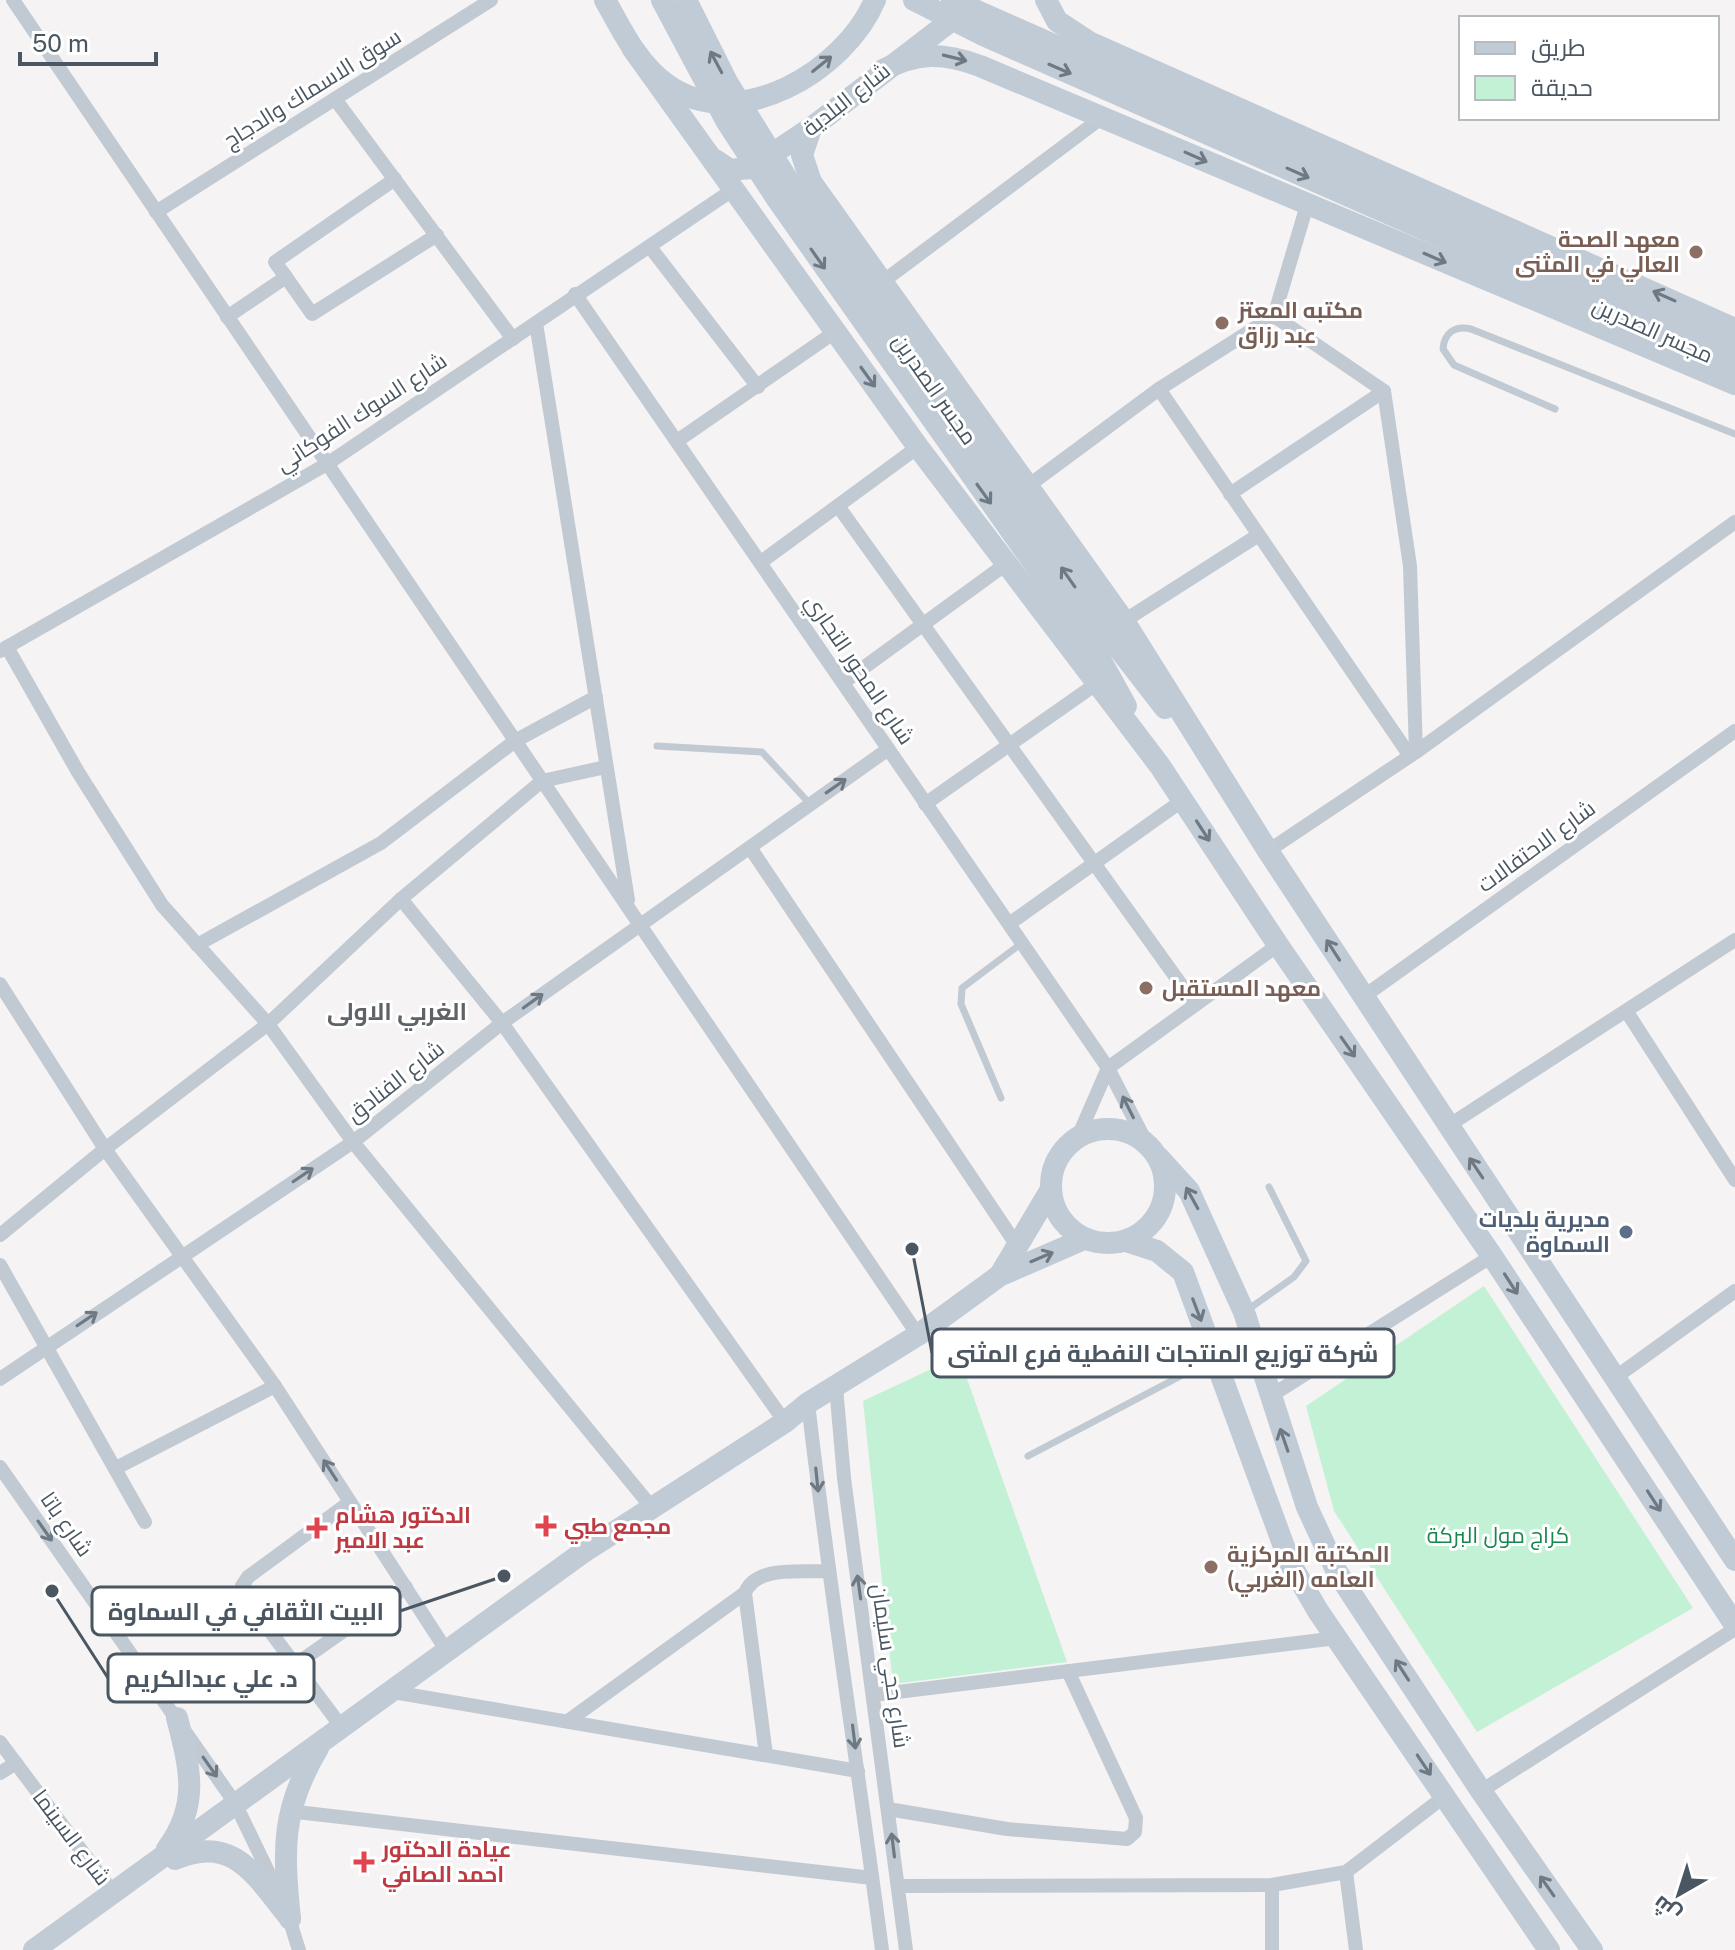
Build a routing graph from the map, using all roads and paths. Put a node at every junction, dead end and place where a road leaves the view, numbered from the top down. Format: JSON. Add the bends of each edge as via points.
{"nodes":[{"id":1,"x":13,"y":0,"type":"edge"},
{"id":2,"x":491,"y":0,"type":"edge"},
{"id":3,"x":605,"y":0,"type":"edge"},
{"id":4,"x":662,"y":0,"type":"edge"},
{"id":5,"x":686,"y":0,"type":"edge"},
{"id":6,"x":875,"y":0,"type":"edge"},
{"id":7,"x":914,"y":0,"type":"edge"},
{"id":8,"x":971,"y":0,"type":"edge"},
{"id":9,"x":979,"y":0,"type":"edge"},
{"id":10,"x":1046,"y":0,"type":"edge"},
{"id":11,"x":953,"y":9,"type":"edge"},
{"id":12,"x":633,"y":49,"type":"junction"},
{"id":13,"x":881,"y":71,"type":"junction"},
{"id":14,"x":335,"y":99,"type":"junction"},
{"id":15,"x":1104,"y":116,"type":"junction"},
{"id":16,"x":811,"y":128,"type":"junction"},
{"id":17,"x":709,"y":154,"type":"junction"},
{"id":18,"x":395,"y":179,"type":"junction"},
{"id":19,"x":734,"y":189,"type":"junction"},
{"id":20,"x":1307,"y":205,"type":"junction"},
{"id":21,"x":156,"y":212,"type":"junction"},
{"id":22,"x":845,"y":232,"type":"junction"},
{"id":23,"x":437,"y":235,"type":"junction"},
{"id":24,"x":650,"y":247,"type":"junction"},
{"id":25,"x":794,"y":275,"type":"junction"},
{"id":26,"x":286,"y":277,"type":"junction"},
{"id":27,"x":881,"y":283,"type":"junction"},
{"id":28,"x":575,"y":294,"type":"junction"},
{"id":29,"x":1706,"y":315,"type":"junction"},
{"id":30,"x":1274,"y":316,"type":"junction"},
{"id":31,"x":227,"y":317,"type":"junction"},
{"id":32,"x":1735,"y":322,"type":"edge"},
{"id":33,"x":536,"y":323,"type":"junction"},
{"id":34,"x":1735,"y":329,"type":"edge"},
{"id":35,"x":835,"y":332,"type":"junction"},
{"id":36,"x":513,"y":339,"type":"junction"},
{"id":37,"x":1735,"y":346,"type":"edge"},
{"id":38,"x":1735,"y":366,"type":"edge"},
{"id":39,"x":1735,"y":384,"type":"edge"},
{"id":40,"x":758,"y":387,"type":"junction"},
{"id":41,"x":1159,"y":389,"type":"junction"},
{"id":42,"x":1384,"y":391,"type":"junction"},
{"id":43,"x":1555,"y":409,"type":"dead end"},
{"id":44,"x":1735,"y":434,"type":"edge"},
{"id":45,"x":677,"y":441,"type":"junction"},
{"id":46,"x":918,"y":447,"type":"junction"},
{"id":47,"x":327,"y":464,"type":"junction"},
{"id":48,"x":1028,"y":486,"type":"junction"},
{"id":49,"x":1230,"y":494,"type":"junction"},
{"id":50,"x":838,"y":506,"type":"junction"},
{"id":51,"x":1735,"y":522,"type":"edge"},
{"id":52,"x":1257,"y":536,"type":"junction"},
{"id":53,"x":761,"y":562,"type":"junction"},
{"id":54,"x":1006,"y":564,"type":"junction"},
{"id":55,"x":923,"y":626,"type":"junction"},
{"id":56,"x":1111,"y":637,"type":"junction"},
{"id":57,"x":4,"y":650,"type":"edge"},
{"id":58,"x":844,"y":682,"type":"junction"},
{"id":59,"x":1096,"y":684,"type":"junction"},
{"id":60,"x":596,"y":697,"type":"junction"},
{"id":61,"x":1735,"y":731,"type":"edge"},
{"id":62,"x":515,"y":741,"type":"junction"},
{"id":63,"x":657,"y":746,"type":"dead end"},
{"id":64,"x":1009,"y":747,"type":"junction"},
{"id":65,"x":887,"y":750,"type":"junction"},
{"id":66,"x":1413,"y":754,"type":"junction"},
{"id":67,"x":1160,"y":766,"type":"junction"},
{"id":68,"x":606,"y":767,"type":"junction"},
{"id":69,"x":542,"y":781,"type":"junction"},
{"id":70,"x":1183,"y":800,"type":"junction"},
{"id":71,"x":810,"y":804,"type":"junction"},
{"id":72,"x":925,"y":804,"type":"junction"},
{"id":73,"x":751,"y":849,"type":"junction"},
{"id":74,"x":1268,"y":851,"type":"junction"},
{"id":75,"x":1095,"y":861,"type":"junction"},
{"id":76,"x":401,"y":899,"type":"junction"},
{"id":77,"x":628,"y":904,"type":"junction"},
{"id":78,"x":640,"y":923,"type":"junction"},
{"id":79,"x":1009,"y":924,"type":"junction"},
{"id":80,"x":1735,"y":940,"type":"edge"},
{"id":81,"x":1022,"y":942,"type":"junction"},
{"id":82,"x":197,"y":945,"type":"junction"},
{"id":83,"x":1278,"y":945,"type":"junction"},
{"id":84,"x":0,"y":984,"type":"edge"},
{"id":85,"x":1363,"y":997,"type":"junction"},
{"id":86,"x":1195,"y":1004,"type":"junction"},
{"id":87,"x":1627,"y":1012,"type":"junction"},
{"id":88,"x":502,"y":1023,"type":"junction"},
{"id":89,"x":268,"y":1024,"type":"junction"},
{"id":90,"x":1108,"y":1068,"type":"junction"},
{"id":91,"x":1001,"y":1098,"type":"dead end"},
{"id":92,"x":1448,"y":1126,"type":"junction"},
{"id":93,"x":1078,"y":1137,"type":"junction"},
{"id":94,"x":353,"y":1142,"type":"junction"},
{"id":95,"x":105,"y":1149,"type":"junction"},
{"id":96,"x":1154,"y":1152,"type":"junction"},
{"id":97,"x":1735,"y":1180,"type":"edge"},
{"id":98,"x":1269,"y":1187,"type":"dead end"},
{"id":99,"x":1050,"y":1191,"type":"junction"},
{"id":100,"x":0,"y":1235,"type":"edge"},
{"id":101,"x":1084,"y":1239,"type":"junction"},
{"id":102,"x":1126,"y":1241,"type":"junction"},
{"id":103,"x":1018,"y":1247,"type":"junction"},
{"id":104,"x":184,"y":1255,"type":"junction"},
{"id":105,"x":1492,"y":1256,"type":"junction"},
{"id":106,"x":0,"y":1265,"type":"edge"},
{"id":107,"x":999,"y":1276,"type":"junction"},
{"id":108,"x":1735,"y":1291,"type":"edge"},
{"id":109,"x":1244,"y":1312,"type":"junction"},
{"id":110,"x":918,"y":1335,"type":"junction"},
{"id":111,"x":45,"y":1347,"type":"junction"},
{"id":112,"x":1215,"y":1358,"type":"junction"},
{"id":113,"x":1616,"y":1377,"type":"junction"},
{"id":114,"x":0,"y":1379,"type":"edge"},
{"id":115,"x":275,"y":1386,"type":"junction"},
{"id":116,"x":836,"y":1387,"type":"junction"},
{"id":117,"x":1269,"y":1397,"type":"junction"},
{"id":118,"x":808,"y":1403,"type":"junction"},
{"id":119,"x":785,"y":1422,"type":"junction"},
{"id":120,"x":1028,"y":1456,"type":"dead end"},
{"id":121,"x":0,"y":1467,"type":"edge"},
{"id":122,"x":116,"y":1468,"type":"junction"},
{"id":123,"x":350,"y":1502,"type":"junction"},
{"id":124,"x":653,"y":1509,"type":"junction"},
{"id":125,"x":145,"y":1522,"type":"dead end"},
{"id":126,"x":1735,"y":1560,"type":"edge"},
{"id":127,"x":827,"y":1571,"type":"junction"},
{"id":128,"x":406,"y":1587,"type":"junction"},
{"id":129,"x":745,"y":1593,"type":"junction"},
{"id":130,"x":1735,"y":1627,"type":"edge"},
{"id":131,"x":1337,"y":1638,"type":"junction"},
{"id":132,"x":448,"y":1653,"type":"junction"},
{"id":133,"x":295,"y":1665,"type":"junction"},
{"id":134,"x":1068,"y":1671,"type":"junction"},
{"id":135,"x":393,"y":1692,"type":"junction"},
{"id":136,"x":873,"y":1695,"type":"junction"},
{"id":137,"x":177,"y":1718,"type":"junction"},
{"id":138,"x":568,"y":1721,"type":"junction"},
{"id":139,"x":343,"y":1729,"type":"junction"},
{"id":140,"x":0,"y":1742,"type":"edge"},
{"id":141,"x":322,"y":1742,"type":"junction"},
{"id":142,"x":766,"y":1755,"type":"junction"},
{"id":143,"x":16,"y":1763,"type":"junction"},
{"id":144,"x":858,"y":1771,"type":"junction"},
{"id":145,"x":0,"y":1773,"type":"edge"},
{"id":146,"x":1481,"y":1791,"type":"junction"},
{"id":147,"x":1445,"y":1796,"type":"junction"},
{"id":148,"x":235,"y":1803,"type":"junction"},
{"id":149,"x":888,"y":1809,"type":"junction"},
{"id":150,"x":288,"y":1811,"type":"junction"},
{"id":151,"x":1346,"y":1872,"type":"junction"},
{"id":152,"x":142,"y":1875,"type":"junction"},
{"id":153,"x":872,"y":1878,"type":"junction"},
{"id":154,"x":1272,"y":1885,"type":"junction"},
{"id":155,"x":898,"y":1886,"type":"junction"},
{"id":156,"x":114,"y":1894,"type":"junction"},
{"id":157,"x":290,"y":1919,"type":"junction"},
{"id":158,"x":34,"y":1950,"type":"edge"},
{"id":159,"x":299,"y":1950,"type":"edge"},
{"id":160,"x":882,"y":1950,"type":"edge"},
{"id":161,"x":906,"y":1950,"type":"edge"},
{"id":162,"x":1272,"y":1950,"type":"edge"},
{"id":163,"x":1356,"y":1950,"type":"edge"},
{"id":164,"x":1549,"y":1950,"type":"edge"},
{"id":165,"x":1592,"y":1950,"type":"edge"}],
"edges":[{"from":1,"to":21,"type":"street"},
{"from":2,"to":14,"type":"street","name":"سوق الاسماك والدجاج"},
{"from":3,"to":12,"type":"main road"},
{"from":4,"to":56,"type":"main road","name":"مجسر الصدرين","one_way":true,"bridge":true,"via":[[768,187]]},
{"from":56,"to":5,"type":"main road","name":"مجسر الصدرين","one_way":true,"bridge":true,"via":[[778,166]]},
{"from":12,"to":6,"type":"main road","one_way":true,"via":[[653,73],[681,93],[748,100],[780,91],[823,64],[858,29]]},
{"from":7,"to":38,"type":"main road","name":"مجسر الصدرين","one_way":true,"bridge":true},
{"from":8,"to":11,"type":"main road"},
{"from":9,"to":11,"type":"main road","name":"شارع البلدية"},
{"from":29,"to":10,"type":"main road","one_way":true,"via":[[1089,42],[1057,21]]},
{"from":11,"to":13,"type":"main road","name":"شارع البلدية"},
{"from":11,"to":37,"type":"main road","name":"مجسر الصدرين","bridge":true},
{"from":12,"to":17,"type":"main road"},
{"from":13,"to":15,"type":"main road","one_way":true,"via":[[919,55],[956,57]]},
{"from":13,"to":16,"type":"main road","name":"شارع البلدية"},
{"from":14,"to":18,"type":"street"},
{"from":14,"to":21,"type":"street","name":"سوق الاسماك والدجاج"},
{"from":15,"to":20,"type":"main road","one_way":true},
{"from":15,"to":27,"type":"street"},
{"from":16,"to":17,"type":"main road","name":"شارع البلدية","via":[[742,171],[730,170]]},
{"from":16,"to":22,"type":"main road","via":[[802,155],[806,174]]},
{"from":17,"to":19,"type":"main road"},
{"from":18,"to":23,"type":"street"},
{"from":18,"to":26,"type":"street","via":[[275,262]]},
{"from":19,"to":24,"type":"street","name":"شارع السوك الفوكاني"},
{"from":19,"to":25,"type":"main road"},
{"from":20,"to":30,"type":"street"},
{"from":20,"to":39,"type":"main road","one_way":true},
{"from":21,"to":31,"type":"street"},
{"from":22,"to":25,"type":"main road","via":[[819,214],[799,221],[783,253]]},
{"from":22,"to":27,"type":"main road"},
{"from":23,"to":26,"type":"street","via":[[312,314]]},
{"from":23,"to":36,"type":"street"},
{"from":24,"to":28,"type":"street","name":"شارع السوك الفوكاني"},
{"from":24,"to":40,"type":"street"},
{"from":25,"to":35,"type":"main road"},
{"from":26,"to":31,"type":"street"},
{"from":27,"to":48,"type":"main road"},
{"from":28,"to":33,"type":"street","name":"شارع السوك الفوكاني"},
{"from":28,"to":45,"type":"street","name":"شارع المحور التجاري"},
{"from":29,"to":32,"type":"lane"},
{"from":29,"to":34,"type":"main road"},
{"from":30,"to":41,"type":"street"},
{"from":30,"to":42,"type":"street"},
{"from":31,"to":47,"type":"street"},
{"from":33,"to":36,"type":"street","name":"شارع السوك الفوكاني"},
{"from":33,"to":60,"type":"street"},
{"from":35,"to":40,"type":"street"},
{"from":35,"to":46,"type":"main road","one_way":true},
{"from":36,"to":47,"type":"street","name":"شارع السوك الفوكاني"},
{"from":40,"to":45,"type":"street"},
{"from":41,"to":48,"type":"street"},
{"from":41,"to":49,"type":"street"},
{"from":42,"to":49,"type":"street"},
{"from":42,"to":66,"type":"street","via":[[1410,566]]},
{"from":43,"to":44,"type":"lane","via":[[1454,365],[1443,349],[1447,336],[1457,328],[1471,329]]},
{"from":45,"to":53,"type":"street","name":"شارع المحور التجاري"},
{"from":46,"to":50,"type":"street"},
{"from":46,"to":54,"type":"main road"},
{"from":47,"to":57,"type":"street","name":"شارع السوك الفوكاني"},
{"from":47,"to":62,"type":"street"},
{"from":48,"to":56,"type":"main road"},
{"from":49,"to":52,"type":"street"},
{"from":50,"to":53,"type":"street"},
{"from":50,"to":55,"type":"street"},
{"from":51,"to":66,"type":"street"},
{"from":52,"to":56,"type":"street"},
{"from":52,"to":66,"type":"street"},
{"from":53,"to":58,"type":"street","name":"شارع المحور التجاري"},
{"from":54,"to":55,"type":"street"},
{"from":54,"to":59,"type":"main road"},
{"from":55,"to":58,"type":"street"},
{"from":55,"to":64,"type":"street"},
{"from":56,"to":67,"type":"main road","name":"مجسر الصدرين"},
{"from":56,"to":74,"type":"main road","name":"مجسر الصدرين","via":[[1210,761]]},
{"from":57,"to":82,"type":"street","via":[[162,905]]},
{"from":58,"to":65,"type":"street","name":"شارع المحور التجاري"},
{"from":59,"to":64,"type":"street"},
{"from":59,"to":67,"type":"main road"},
{"from":60,"to":62,"type":"street"},
{"from":60,"to":68,"type":"street"},
{"from":61,"to":85,"type":"street","name":"شارع الاحتفالات"},
{"from":62,"to":69,"type":"street"},
{"from":62,"to":82,"type":"street","via":[[381,843]]},
{"from":63,"to":71,"type":"lane","via":[[762,752]]},
{"from":64,"to":72,"type":"street"},
{"from":64,"to":75,"type":"street"},
{"from":71,"to":65,"type":"street","name":"شارع الفنادق","one_way":true},
{"from":65,"to":72,"type":"street","name":"شارع المحور التجاري"},
{"from":66,"to":74,"type":"street"},
{"from":67,"to":70,"type":"main road"},
{"from":68,"to":69,"type":"street"},
{"from":68,"to":77,"type":"street"},
{"from":69,"to":76,"type":"street"},
{"from":69,"to":77,"type":"street"},
{"from":70,"to":75,"type":"street"},
{"from":70,"to":83,"type":"main road","one_way":true},
{"from":71,"to":73,"type":"street","name":"شارع الفنادق"},
{"from":72,"to":79,"type":"street","name":"شارع المحور التجاري"},
{"from":73,"to":78,"type":"street","name":"شارع الفنادق"},
{"from":73,"to":103,"type":"street"},
{"from":85,"to":74,"type":"main road","name":"مجسر الصدرين","one_way":true},
{"from":75,"to":79,"type":"street"},
{"from":75,"to":86,"type":"street"},
{"from":76,"to":88,"type":"street"},
{"from":76,"to":89,"type":"street"},
{"from":77,"to":78,"type":"street"},
{"from":88,"to":78,"type":"street","name":"شارع الفنادق","one_way":true},
{"from":78,"to":110,"type":"street"},
{"from":79,"to":81,"type":"street","name":"شارع المحور التجاري"},
{"from":80,"to":87,"type":"street"},
{"from":81,"to":90,"type":"street","name":"شارع المحور التجاري"},
{"from":81,"to":91,"type":"lane","via":[[962,988],[961,1004]]},
{"from":82,"to":89,"type":"street"},
{"from":83,"to":86,"type":"street"},
{"from":83,"to":105,"type":"main road","one_way":true},
{"from":84,"to":95,"type":"street"},
{"from":85,"to":92,"type":"main road","name":"مجسر الصدرين"},
{"from":86,"to":90,"type":"street"},
{"from":87,"to":92,"type":"street"},
{"from":87,"to":97,"type":"street"},
{"from":88,"to":94,"type":"street","name":"شارع الفنادق"},
{"from":88,"to":119,"type":"street"},
{"from":89,"to":94,"type":"street"},
{"from":89,"to":95,"type":"street"},
{"from":90,"to":93,"type":"street"},
{"from":96,"to":90,"type":"street","name":"شارع المحور التجاري","one_way":true},
{"from":113,"to":92,"type":"main road","name":"مجسر الصدرين","one_way":true},
{"from":93,"to":96,"type":"main road","via":[[1112,1129]]},
{"from":93,"to":99,"type":"main road","via":[[1052,1170]]},
{"from":104,"to":94,"type":"street","name":"شارع الفنادق","one_way":true},
{"from":94,"to":124,"type":"street"},
{"from":95,"to":100,"type":"street"},
{"from":95,"to":104,"type":"street"},
{"from":96,"to":102,"type":"main road","via":[[1165,1182],[1163,1200],[1156,1218]]},
{"from":109,"to":96,"type":"main road","one_way":true,"via":[[1189,1191]]},
{"from":98,"to":109,"type":"lane","via":[[1306,1261],[1294,1277]]},
{"from":99,"to":101,"type":"main road","via":[[1055,1211]]},
{"from":99,"to":103,"type":"main road"},
{"from":101,"to":102,"type":"main road"},
{"from":107,"to":101,"type":"main road","one_way":true},
{"from":102,"to":112,"type":"main road","one_way":true,"via":[[1157,1251],[1183,1272]]},
{"from":103,"to":107,"type":"main road"},
{"from":111,"to":104,"type":"street","name":"شارع الفنادق","one_way":true},
{"from":104,"to":115,"type":"street"},
{"from":105,"to":117,"type":"street"},
{"from":105,"to":130,"type":"main road","one_way":true},
{"from":106,"to":111,"type":"street"},
{"from":107,"to":110,"type":"main road","name":"شارع السينما"},
{"from":108,"to":113,"type":"street"},
{"from":109,"to":117,"type":"main road"},
{"from":110,"to":116,"type":"main road","name":"شارع السينما"},
{"from":111,"to":114,"type":"street","name":"شارع الفنادق"},
{"from":111,"to":122,"type":"street"},
{"from":112,"to":120,"type":"lane"},
{"from":112,"to":131,"type":"main road","via":[[1290,1563]]},
{"from":113,"to":126,"type":"main road","name":"مجسر الصدرين"},
{"from":115,"to":122,"type":"street"},
{"from":123,"to":115,"type":"street","one_way":true},
{"from":116,"to":118,"type":"main road","name":"شارع السينما"},
{"from":136,"to":116,"type":"street","name":"شارع حجي سليمان","one_way":true},
{"from":146,"to":117,"type":"main road","one_way":true,"via":[[1337,1572],[1307,1507]]},
{"from":118,"to":119,"type":"main road","name":"شارع السينما"},
{"from":118,"to":127,"type":"street","name":"شارع حجي سليمان","one_way":true},
{"from":119,"to":124,"type":"main road","name":"شارع السينما"},
{"from":121,"to":137,"type":"street","name":"شارع باتا","one_way":true},
{"from":122,"to":125,"type":"street"},
{"from":123,"to":128,"type":"street"},
{"from":123,"to":133,"type":"street","via":[[242,1586],[243,1595]]},
{"from":124,"to":132,"type":"main road","name":"شارع السينما","via":[[582,1553]]},
{"from":127,"to":129,"type":"street","via":[[761,1575]]},
{"from":127,"to":144,"type":"street","name":"شارع حجي سليمان","one_way":true},
{"from":128,"to":132,"type":"street"},
{"from":128,"to":133,"type":"street"},
{"from":129,"to":138,"type":"street"},
{"from":129,"to":142,"type":"street"},
{"from":130,"to":146,"type":"street"},
{"from":131,"to":134,"type":"street"},
{"from":131,"to":147,"type":"main road","one_way":true},
{"from":132,"to":135,"type":"main road","name":"شارع السينما"},
{"from":133,"to":139,"type":"street"},
{"from":134,"to":136,"type":"street"},
{"from":134,"to":149,"type":"street","via":[[1136,1818],[1135,1832],[1127,1839],[1007,1829]]},
{"from":135,"to":138,"type":"street"},
{"from":135,"to":139,"type":"main road","name":"شارع السينما"},
{"from":136,"to":149,"type":"street","name":"شارع حجي سليمان"},
{"from":137,"to":148,"type":"street","name":"شارع باتا","one_way":true},
{"from":137,"to":152,"type":"main road","via":[[187,1756],[189,1806],[168,1847]]},
{"from":138,"to":142,"type":"street"},
{"from":139,"to":141,"type":"main road","name":"شارع السينما"},
{"from":140,"to":143,"type":"street","name":"شارع السينما"},
{"from":141,"to":148,"type":"main road","name":"شارع السينما"},
{"from":141,"to":150,"type":"main road"},
{"from":142,"to":144,"type":"street"},
{"from":143,"to":145,"type":"street"},
{"from":143,"to":156,"type":"street","name":"شارع السينما"},
{"from":144,"to":153,"type":"street","name":"شارع حجي سليمان"},
{"from":165,"to":146,"type":"main road","one_way":true},
{"from":147,"to":151,"type":"street"},
{"from":147,"to":164,"type":"main road"},
{"from":148,"to":152,"type":"main road","name":"شارع السينما"},
{"from":148,"to":157,"type":"street","name":"شارع باتا"},
{"from":155,"to":149,"type":"street","name":"شارع حجي سليمان","one_way":true},
{"from":150,"to":153,"type":"street"},
{"from":150,"to":157,"type":"main road","via":[[284,1862]]},
{"from":151,"to":154,"type":"street"},
{"from":151,"to":163,"type":"street"},
{"from":152,"to":156,"type":"main road","name":"شارع السينما"},
{"from":152,"to":157,"type":"main road","via":[[194,1851],[221,1852],[251,1871]]},
{"from":153,"to":160,"type":"street","name":"شارع حجي سليمان"},
{"from":154,"to":155,"type":"street"},
{"from":154,"to":162,"type":"street"},
{"from":155,"to":161,"type":"street","name":"شارع حجي سليمان"},
{"from":156,"to":158,"type":"main road","name":"شارع السينما"},
{"from":157,"to":159,"type":"street","name":"شارع باتا"}]}
